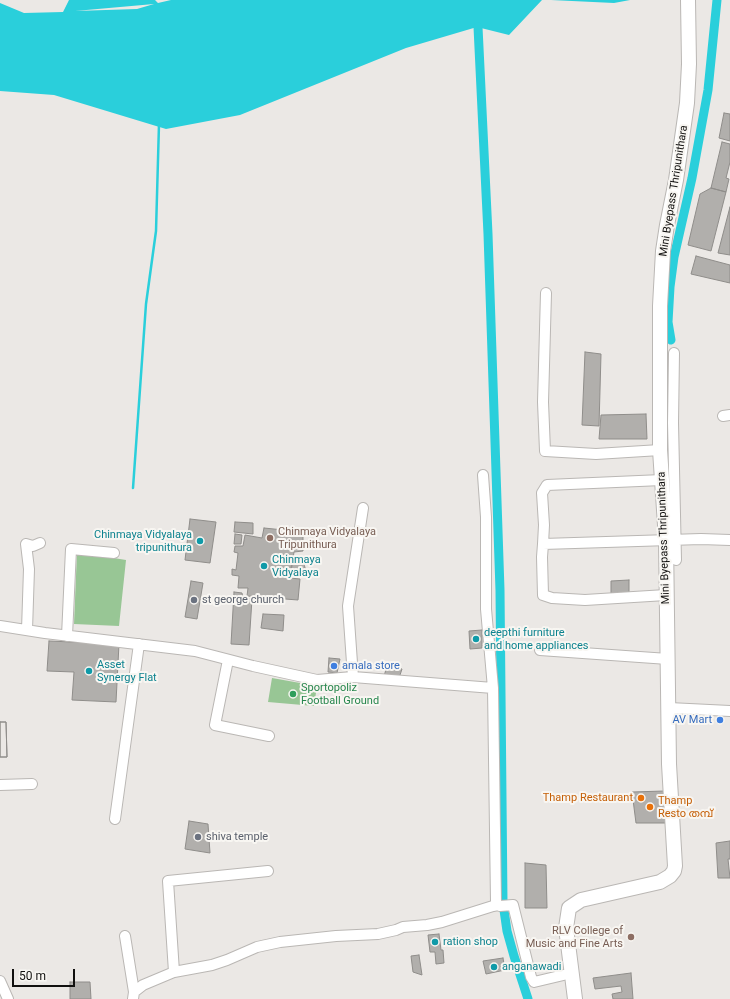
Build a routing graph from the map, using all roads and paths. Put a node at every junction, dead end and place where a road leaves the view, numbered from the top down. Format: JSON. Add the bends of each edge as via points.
{"nodes":[{"id":1,"x":688,"y":0,"type":"edge"},
{"id":2,"x":546,"y":293,"type":"dead end"},
{"id":3,"x":674,"y":353,"type":"dead end"},
{"id":4,"x":660,"y":450,"type":"junction"},
{"id":5,"x":483,"y":475,"type":"dead end"},
{"id":6,"x":666,"y":475,"type":"junction"},
{"id":7,"x":363,"y":508,"type":"dead end"},
{"id":8,"x":671,"y":540,"type":"junction"},
{"id":9,"x":730,"y":540,"type":"edge"},
{"id":10,"x":40,"y":543,"type":"dead end"},
{"id":11,"x":543,"y":544,"type":"junction"},
{"id":12,"x":114,"y":553,"type":"dead end"},
{"id":13,"x":676,"y":560,"type":"dead end"},
{"id":14,"x":666,"y":595,"type":"junction"},
{"id":15,"x":0,"y":626,"type":"edge"},
{"id":16,"x":27,"y":630,"type":"junction"},
{"id":17,"x":67,"y":636,"type":"junction"},
{"id":18,"x":139,"y":644,"type":"junction"},
{"id":19,"x":540,"y":650,"type":"dead end"},
{"id":20,"x":668,"y":658,"type":"junction"},
{"id":21,"x":228,"y":660,"type":"junction"},
{"id":22,"x":353,"y":677,"type":"junction"},
{"id":23,"x":493,"y":688,"type":"junction"},
{"id":24,"x":669,"y":708,"type":"junction"},
{"id":25,"x":730,"y":711,"type":"edge"},
{"id":26,"x":269,"y":736,"type":"dead end"},
{"id":27,"x":32,"y":784,"type":"dead end"},
{"id":28,"x":0,"y":785,"type":"edge"},
{"id":29,"x":115,"y":819,"type":"dead end"},
{"id":30,"x":268,"y":872,"type":"dead end"},
{"id":31,"x":501,"y":906,"type":"junction"},
{"id":32,"x":125,"y":936,"type":"dead end"},
{"id":33,"x":174,"y":972,"type":"junction"},
{"id":34,"x":572,"y":973,"type":"junction"},
{"id":35,"x":0,"y":982,"type":"edge"},
{"id":36,"x":133,"y":996,"type":"edge"},
{"id":37,"x":8,"y":999,"type":"edge"},
{"id":38,"x":575,"y":999,"type":"edge"}],
"edges":[{"from":1,"to":4,"type":"main road","name":"Mini Byepass Thripunithara","via":[[687,103],[663,252],[660,306]]},
{"from":2,"to":4,"type":"street","via":[[543,402],[545,451],[596,454]]},
{"from":3,"to":6,"type":"street"},
{"from":4,"to":6,"type":"main road","name":"Mini Byepass Thripunithara"},
{"from":5,"to":23,"type":"street","via":[[486,517],[486,608]]},
{"from":6,"to":8,"type":"main road","name":"Mini Byepass Thripunithara"},
{"from":6,"to":11,"type":"street","via":[[547,485],[542,493]]},
{"from":7,"to":22,"type":"street","via":[[348,606]]},
{"from":8,"to":9,"type":"street"},
{"from":8,"to":11,"type":"street"},
{"from":8,"to":13,"type":"street"},
{"from":8,"to":14,"type":"main road","name":"Mini Byepass Thripunithara"},
{"from":10,"to":16,"type":"street","via":[[33,546],[26,544],[29,569]]},
{"from":11,"to":14,"type":"street","via":[[543,595],[585,600]]},
{"from":12,"to":17,"type":"street","via":[[71,549]]},
{"from":14,"to":20,"type":"main road","name":"Mini Byepass Thripunithara"},
{"from":15,"to":16,"type":"street"},
{"from":16,"to":17,"type":"street"},
{"from":17,"to":18,"type":"street"},
{"from":18,"to":21,"type":"street","via":[[195,651]]},
{"from":18,"to":29,"type":"street"},
{"from":19,"to":20,"type":"street"},
{"from":20,"to":24,"type":"main road","name":"Mini Byepass Thripunithara"},
{"from":21,"to":22,"type":"street","via":[[317,680]]},
{"from":21,"to":26,"type":"street","via":[[215,725]]},
{"from":22,"to":23,"type":"street"},
{"from":23,"to":31,"type":"street","via":[[496,898]]},
{"from":24,"to":25,"type":"street"},
{"from":24,"to":34,"type":"main road","name":"Mini Byepass Thripunithara","via":[[669,764],[676,857],[674,871],[660,882],[581,900],[569,908],[566,928]]},
{"from":27,"to":28,"type":"street"},
{"from":30,"to":33,"type":"street","via":[[168,881]]},
{"from":31,"to":33,"type":"street","via":[[493,906],[442,922],[403,927],[378,934],[336,936],[257,947],[212,965]]},
{"from":31,"to":34,"type":"street","via":[[513,905],[534,982]]},
{"from":32,"to":36,"type":"street"},
{"from":33,"to":36,"type":"street","via":[[143,985]]},
{"from":34,"to":38,"type":"main road","name":"Mini Byepass Thripunithara"},
{"from":35,"to":37,"type":"street"}]}
